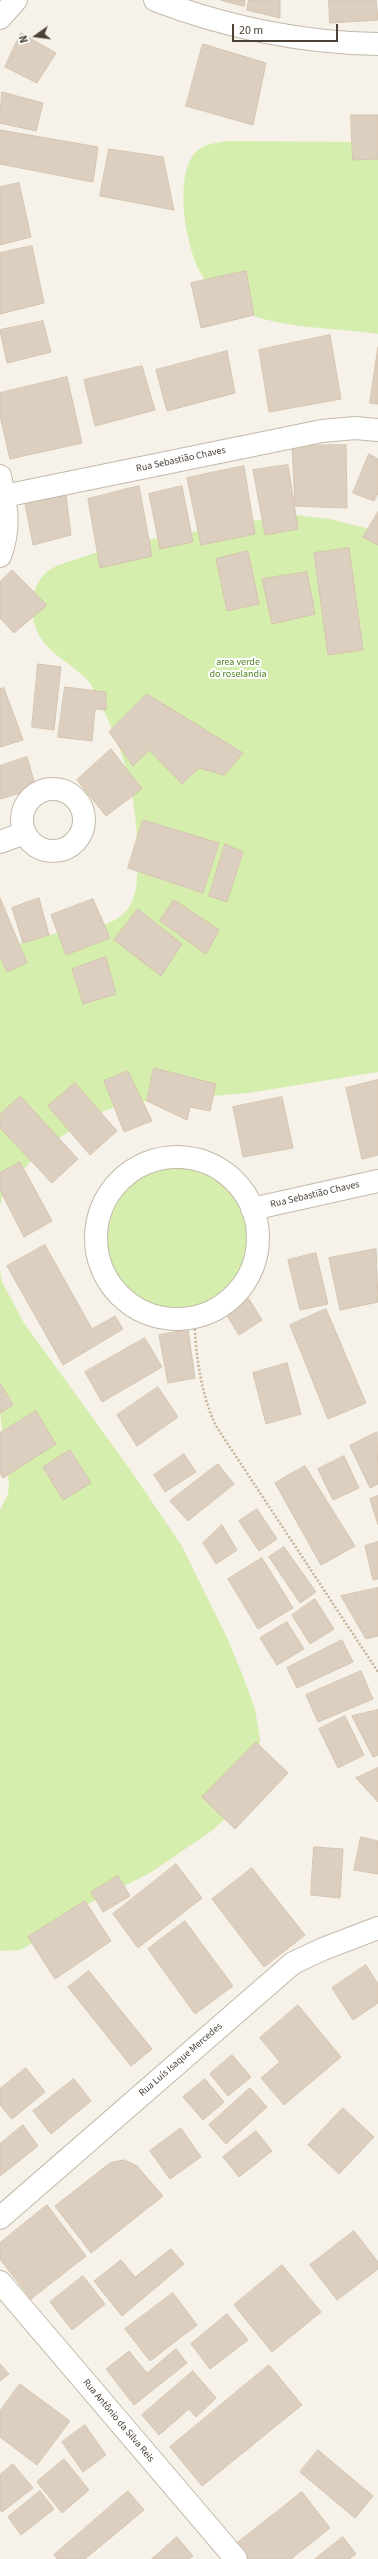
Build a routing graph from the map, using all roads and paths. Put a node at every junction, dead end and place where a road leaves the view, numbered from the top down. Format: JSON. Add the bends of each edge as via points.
{"nodes":[{"id":1,"x":16,"y":0,"type":"edge"},
{"id":2,"x":155,"y":0,"type":"edge"},
{"id":3,"x":0,"y":18,"type":"edge"},
{"id":4,"x":378,"y":44,"type":"edge"},
{"id":5,"x":378,"y":430,"type":"edge"},
{"id":6,"x":2,"y":486,"type":"edge"},
{"id":7,"x":0,"y":556,"type":"edge"},
{"id":8,"x":25,"y":833,"type":"dead end"},
{"id":9,"x":0,"y":842,"type":"edge"},
{"id":10,"x":378,"y":1181,"type":"edge"},
{"id":11,"x":252,"y":1209,"type":"junction"},
{"id":12,"x":194,"y":1317,"type":"junction"},
{"id":13,"x":378,"y":1672,"type":"edge"},
{"id":14,"x":378,"y":1928,"type":"edge"},
{"id":15,"x":0,"y":2218,"type":"edge"},
{"id":16,"x":0,"y":2282,"type":"edge"},
{"id":17,"x":236,"y":2559,"type":"edge"}],
"edges":[{"from":1,"to":3,"type":"street"},
{"from":2,"to":4,"type":"street","via":[[222,22],[271,33]]},
{"from":5,"to":6,"type":"street","name":"Rua Sebastião Chaves","via":[[355,428],[322,431]]},
{"from":6,"to":7,"type":"street","via":[[8,527]]},
{"from":8,"to":9,"type":"street"},
{"from":10,"to":11,"type":"street","name":"Rua Sebastião Chaves"},
{"from":11,"to":12,"type":"street","via":[[257,1243],[248,1276],[242,1286],[225,1302]]},
{"from":11,"to":12,"type":"street","via":[[232,1179],[211,1165],[188,1158],[164,1158],[140,1165],[120,1180],[106,1199],[97,1222],[96,1234],[99,1259],[109,1281],[125,1300],[146,1312],[170,1318]]},
{"from":12,"to":13,"type":"path","via":[[204,1394],[216,1426]]},
{"from":14,"to":15,"type":"street","name":"Rua Luís Isaque Mercedes","via":[[293,1963]]},
{"from":16,"to":17,"type":"street","name":"Rua Antônio da Silva Reis"}]}
